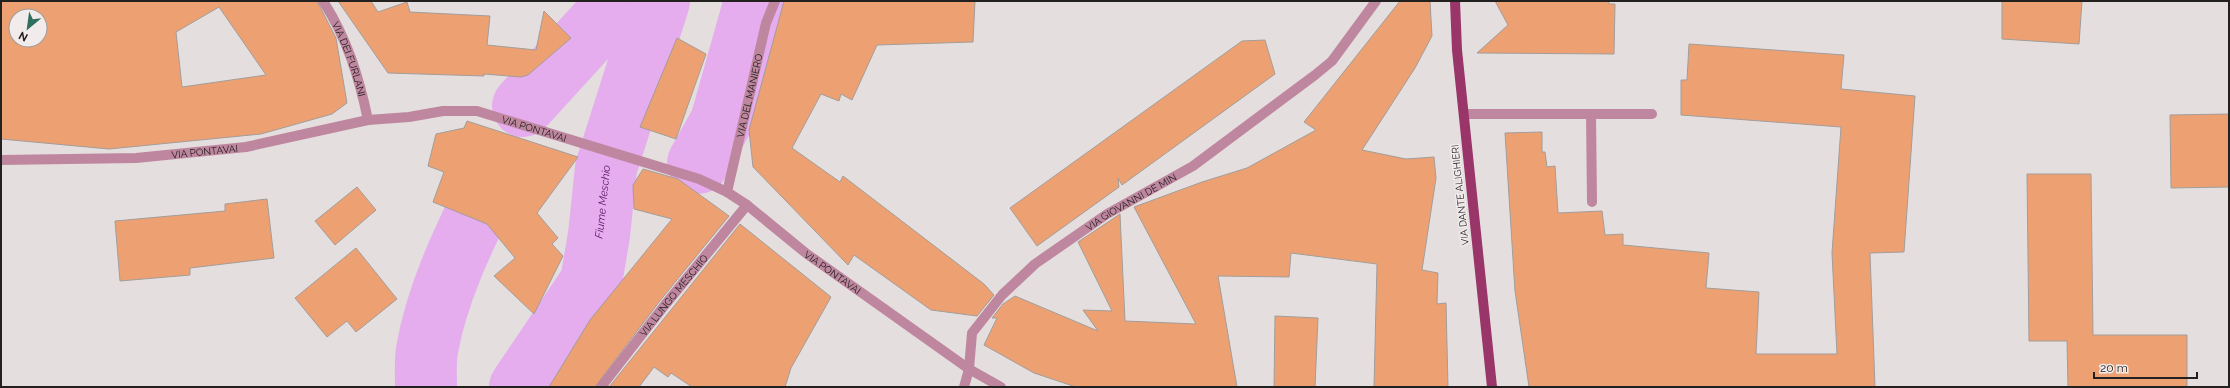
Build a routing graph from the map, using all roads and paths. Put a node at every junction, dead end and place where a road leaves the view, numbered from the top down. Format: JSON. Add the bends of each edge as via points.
{"nodes":[{"id":1,"x":323,"y":1,"type":"edge"},
{"id":2,"x":775,"y":1,"type":"edge"},
{"id":3,"x":1376,"y":1,"type":"edge"},
{"id":4,"x":1455,"y":1,"type":"edge"},
{"id":5,"x":1464,"y":114,"type":"junction"},
{"id":6,"x":1591,"y":114,"type":"junction"},
{"id":7,"x":1652,"y":114,"type":"dead end"},
{"id":8,"x":368,"y":120,"type":"junction"},
{"id":9,"x":1,"y":160,"type":"edge"},
{"id":10,"x":726,"y":192,"type":"junction"},
{"id":11,"x":1592,"y":202,"type":"dead end"},
{"id":12,"x":747,"y":205,"type":"junction"},
{"id":13,"x":969,"y":369,"type":"junction"},
{"id":14,"x":601,"y":387,"type":"edge"},
{"id":15,"x":964,"y":387,"type":"edge"},
{"id":16,"x":1001,"y":387,"type":"edge"},
{"id":17,"x":1492,"y":387,"type":"edge"}],
"edges":[{"from":1,"to":8,"type":"street","name":"VIA DEI FURLANI","via":[[339,25]]},
{"from":2,"to":10,"type":"street","name":"VIA DEL MANIERO","via":[[766,23]]},
{"from":3,"to":13,"type":"street","name":"VIA GIOVANNI DE MIN","via":[[1332,61],[1193,166],[1107,214],[1035,264],[1002,295],[972,333]]},
{"from":4,"to":5,"type":"main road","name":"VIA DANTE ALIGHIERI"},
{"from":5,"to":6,"type":"street"},
{"from":5,"to":17,"type":"main road","name":"VIA DANTE ALIGHIERI"},
{"from":6,"to":7,"type":"street"},
{"from":6,"to":11,"type":"street"},
{"from":8,"to":9,"type":"street","name":"VIA PONTAVAI","via":[[246,147],[136,158]]},
{"from":8,"to":10,"type":"street","name":"VIA PONTAVAI","via":[[409,117],[443,110],[478,111],[699,179]]},
{"from":10,"to":12,"type":"street","name":"VIA PONTAVAI"},
{"from":12,"to":13,"type":"street","name":"VIA PONTAVAI","via":[[807,254]]},
{"from":12,"to":14,"type":"street","name":"VIA LUNGO MESCHIO"},
{"from":13,"to":15,"type":"street","name":"VIA GIOVANNI DE MIN"},
{"from":13,"to":16,"type":"street","name":"VIA PONTAVAI"}]}
